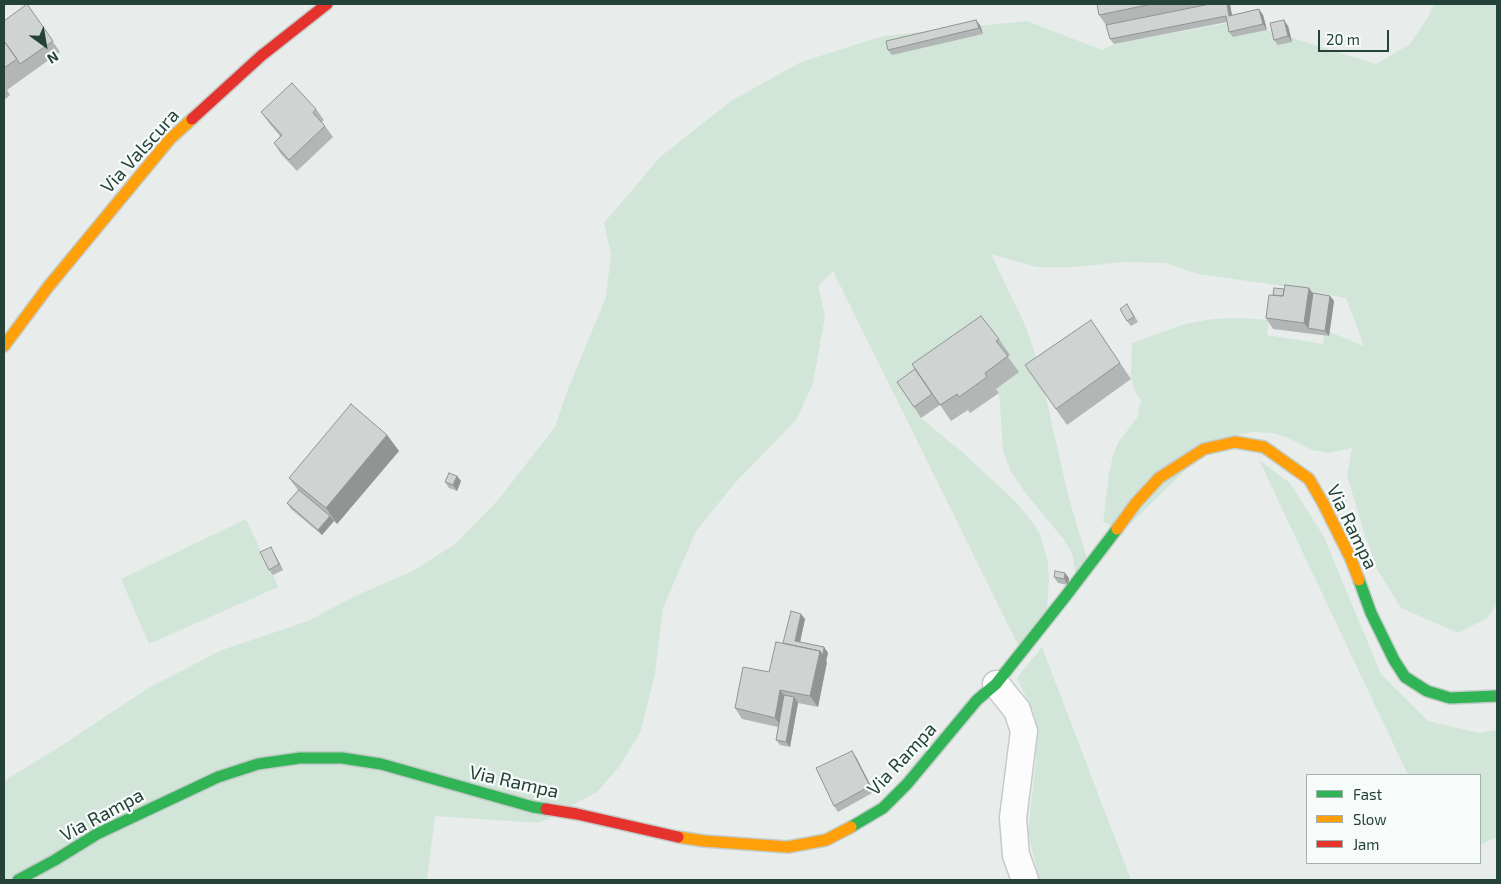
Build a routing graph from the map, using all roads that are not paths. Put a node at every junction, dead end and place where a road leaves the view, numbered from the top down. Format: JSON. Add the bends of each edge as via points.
{"nodes":[{"id":1,"x":327,"y":4,"type":"edge"},
{"id":2,"x":4,"y":346,"type":"edge"},
{"id":3,"x":996,"y":684,"type":"junction"},
{"id":4,"x":1497,"y":696,"type":"edge"},
{"id":5,"x":18,"y":880,"type":"edge"},
{"id":6,"x":1024,"y":880,"type":"edge"}],
"edges":[{"from":1,"to":2,"type":"street","name":"Via Valscura","via":[[261,56],[170,139],[48,287]]},
{"from":3,"to":4,"type":"street","name":"Via Rampa","via":[[1136,503],[1159,478],[1204,449],[1235,442],[1264,447],[1309,479],[1350,557],[1376,621],[1405,678],[1427,691],[1450,698]]},
{"from":3,"to":5,"type":"street","name":"Via Rampa","via":[[977,700],[883,808],[826,840],[788,847],[704,841],[533,807],[381,764],[342,758],[300,758],[258,764],[218,777],[98,834]]},
{"from":3,"to":6,"type":"street","via":[[1016,710],[1024,731],[1013,818],[1016,855]]}]}
